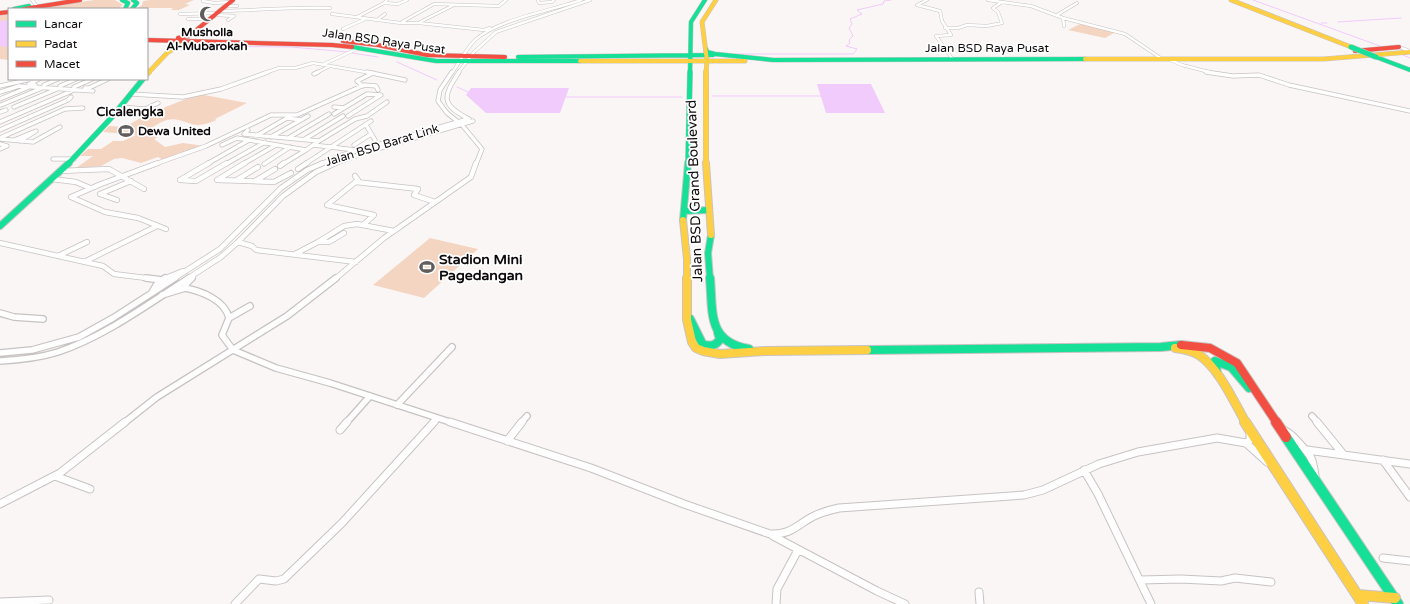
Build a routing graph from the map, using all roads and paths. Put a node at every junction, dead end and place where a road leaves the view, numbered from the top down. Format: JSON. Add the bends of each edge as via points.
{"nodes":[{"id":1,"x":67,"y":0,"type":"edge"},
{"id":2,"x":80,"y":0,"type":"edge"},
{"id":3,"x":387,"y":0,"type":"edge"},
{"id":4,"x":407,"y":0,"type":"edge"},
{"id":5,"x":506,"y":0,"type":"edge"},
{"id":6,"x":538,"y":0,"type":"edge"},
{"id":7,"x":554,"y":0,"type":"edge"},
{"id":8,"x":581,"y":0,"type":"edge"},
{"id":9,"x":590,"y":0,"type":"edge"},
{"id":10,"x":705,"y":0,"type":"edge"},
{"id":11,"x":716,"y":0,"type":"edge"},
{"id":12,"x":928,"y":0,"type":"edge"},
{"id":13,"x":988,"y":0,"type":"edge"},
{"id":14,"x":1231,"y":0,"type":"edge"},
{"id":15,"x":1238,"y":0,"type":"edge"},
{"id":16,"x":203,"y":1,"type":"dead end"},
{"id":17,"x":487,"y":1,"type":"dead end"},
{"id":18,"x":128,"y":2,"type":"edge"},
{"id":19,"x":1002,"y":2,"type":"junction"},
{"id":20,"x":34,"y":3,"type":"edge"},
{"id":21,"x":384,"y":3,"type":"junction"},
{"id":22,"x":1077,"y":3,"type":"dead end"},
{"id":23,"x":264,"y":5,"type":"dead end"},
{"id":24,"x":453,"y":5,"type":"junction"},
{"id":25,"x":482,"y":6,"type":"junction"},
{"id":26,"x":17,"y":8,"type":"edge"},
{"id":27,"x":30,"y":8,"type":"edge"},
{"id":28,"x":133,"y":8,"type":"edge"},
{"id":29,"x":330,"y":8,"type":"dead end"},
{"id":30,"x":558,"y":8,"type":"junction"},
{"id":31,"x":224,"y":9,"type":"edge"},
{"id":32,"x":256,"y":10,"type":"junction"},
{"id":33,"x":564,"y":10,"type":"junction"},
{"id":34,"x":180,"y":14,"type":"dead end"},
{"id":35,"x":332,"y":14,"type":"dead end"},
{"id":36,"x":385,"y":14,"type":"dead end"},
{"id":37,"x":1056,"y":15,"type":"junction"},
{"id":38,"x":357,"y":17,"type":"junction"},
{"id":39,"x":366,"y":18,"type":"junction"},
{"id":40,"x":1064,"y":18,"type":"junction"},
{"id":41,"x":188,"y":19,"type":"dead end"},
{"id":42,"x":228,"y":20,"type":"dead end"},
{"id":43,"x":377,"y":20,"type":"junction"},
{"id":44,"x":401,"y":23,"type":"junction"},
{"id":45,"x":419,"y":23,"type":"junction"},
{"id":46,"x":1064,"y":26,"type":"dead end"},
{"id":47,"x":499,"y":27,"type":"junction"},
{"id":48,"x":945,"y":28,"type":"junction"},
{"id":49,"x":343,"y":29,"type":"dead end"},
{"id":50,"x":484,"y":30,"type":"junction"},
{"id":51,"x":188,"y":36,"type":"junction"},
{"id":52,"x":480,"y":36,"type":"junction"},
{"id":53,"x":148,"y":38,"type":"edge"},
{"id":54,"x":208,"y":39,"type":"junction"},
{"id":55,"x":166,"y":40,"type":"junction"},
{"id":56,"x":259,"y":40,"type":"junction"},
{"id":57,"x":199,"y":42,"type":"junction"},
{"id":58,"x":178,"y":45,"type":"junction"},
{"id":59,"x":1354,"y":47,"type":"junction"},
{"id":60,"x":1397,"y":47,"type":"joint"},
{"id":61,"x":356,"y":49,"type":"junction"},
{"id":62,"x":1410,"y":52,"type":"edge"},
{"id":63,"x":467,"y":56,"type":"junction"},
{"id":64,"x":1380,"y":57,"type":"junction"},
{"id":65,"x":690,"y":58,"type":"junction"},
{"id":66,"x":707,"y":58,"type":"junction"},
{"id":67,"x":726,"y":58,"type":"junction"},
{"id":68,"x":675,"y":59,"type":"junction"},
{"id":69,"x":1165,"y":59,"type":"junction"},
{"id":70,"x":1312,"y":59,"type":"junction"},
{"id":71,"x":953,"y":60,"type":"junction"},
{"id":72,"x":323,"y":64,"type":"junction"},
{"id":73,"x":331,"y":65,"type":"junction"},
{"id":74,"x":1410,"y":67,"type":"edge"},
{"id":75,"x":1410,"y":70,"type":"edge"},
{"id":76,"x":148,"y":73,"type":"edge"},
{"id":77,"x":372,"y":73,"type":"junction"},
{"id":78,"x":314,"y":74,"type":"dead end"},
{"id":79,"x":26,"y":80,"type":"edge"},
{"id":80,"x":37,"y":80,"type":"edge"},
{"id":81,"x":56,"y":80,"type":"edge"},
{"id":82,"x":74,"y":80,"type":"edge"},
{"id":83,"x":90,"y":80,"type":"edge"},
{"id":84,"x":106,"y":80,"type":"edge"},
{"id":85,"x":142,"y":80,"type":"edge"},
{"id":86,"x":405,"y":80,"type":"dead end"},
{"id":87,"x":44,"y":86,"type":"junction"},
{"id":88,"x":363,"y":86,"type":"junction"},
{"id":89,"x":1,"y":87,"type":"edge"},
{"id":90,"x":30,"y":87,"type":"junction"},
{"id":91,"x":59,"y":87,"type":"junction"},
{"id":92,"x":74,"y":89,"type":"junction"},
{"id":93,"x":378,"y":90,"type":"dead end"},
{"id":94,"x":93,"y":91,"type":"dead end"},
{"id":95,"x":0,"y":92,"type":"edge"},
{"id":96,"x":131,"y":94,"type":"junction"},
{"id":97,"x":71,"y":97,"type":"dead end"},
{"id":98,"x":0,"y":99,"type":"edge"},
{"id":99,"x":347,"y":100,"type":"dead end"},
{"id":100,"x":355,"y":101,"type":"junction"},
{"id":101,"x":387,"y":102,"type":"dead end"},
{"id":102,"x":158,"y":103,"type":"dead end"},
{"id":103,"x":1,"y":105,"type":"edge"},
{"id":104,"x":14,"y":107,"type":"dead end"},
{"id":105,"x":120,"y":107,"type":"junction"},
{"id":106,"x":334,"y":107,"type":"dead end"},
{"id":107,"x":83,"y":108,"type":"dead end"},
{"id":108,"x":344,"y":108,"type":"junction"},
{"id":109,"x":6,"y":110,"type":"dead end"},
{"id":110,"x":1410,"y":110,"type":"edge"},
{"id":111,"x":0,"y":112,"type":"edge"},
{"id":112,"x":322,"y":113,"type":"dead end"},
{"id":113,"x":328,"y":114,"type":"junction"},
{"id":114,"x":334,"y":114,"type":"junction"},
{"id":115,"x":308,"y":116,"type":"dead end"},
{"id":116,"x":343,"y":116,"type":"junction"},
{"id":117,"x":348,"y":116,"type":"junction"},
{"id":118,"x":358,"y":117,"type":"junction"},
{"id":119,"x":287,"y":118,"type":"junction"},
{"id":120,"x":468,"y":119,"type":"junction"},
{"id":121,"x":301,"y":120,"type":"junction"},
{"id":122,"x":0,"y":121,"type":"edge"},
{"id":123,"x":371,"y":121,"type":"dead end"},
{"id":124,"x":458,"y":122,"type":"junction"},
{"id":125,"x":462,"y":124,"type":"junction"},
{"id":126,"x":366,"y":125,"type":"junction"},
{"id":127,"x":60,"y":127,"type":"dead end"},
{"id":128,"x":0,"y":130,"type":"edge"},
{"id":129,"x":371,"y":134,"type":"junction"},
{"id":130,"x":256,"y":136,"type":"junction"},
{"id":131,"x":271,"y":137,"type":"junction"},
{"id":132,"x":290,"y":137,"type":"junction"},
{"id":133,"x":0,"y":138,"type":"edge"},
{"id":134,"x":305,"y":139,"type":"junction"},
{"id":135,"x":13,"y":140,"type":"junction"},
{"id":136,"x":249,"y":140,"type":"junction"},
{"id":137,"x":375,"y":140,"type":"dead end"},
{"id":138,"x":20,"y":141,"type":"junction"},
{"id":139,"x":319,"y":141,"type":"junction"},
{"id":140,"x":265,"y":142,"type":"junction"},
{"id":141,"x":0,"y":144,"type":"edge"},
{"id":142,"x":222,"y":145,"type":"dead end"},
{"id":143,"x":276,"y":145,"type":"junction"},
{"id":144,"x":314,"y":145,"type":"junction"},
{"id":145,"x":354,"y":146,"type":"dead end"},
{"id":146,"x":290,"y":147,"type":"junction"},
{"id":147,"x":330,"y":148,"type":"junction"},
{"id":148,"x":0,"y":150,"type":"edge"},
{"id":149,"x":306,"y":150,"type":"junction"},
{"id":150,"x":357,"y":150,"type":"junction"},
{"id":151,"x":350,"y":152,"type":"junction"},
{"id":152,"x":53,"y":159,"type":"dead end"},
{"id":153,"x":74,"y":159,"type":"junction"},
{"id":154,"x":264,"y":164,"type":"dead end"},
{"id":155,"x":280,"y":166,"type":"dead end"},
{"id":156,"x":258,"y":167,"type":"dead end"},
{"id":157,"x":275,"y":169,"type":"dead end"},
{"id":158,"x":298,"y":169,"type":"dead end"},
{"id":159,"x":60,"y":171,"type":"junction"},
{"id":160,"x":291,"y":172,"type":"dead end"},
{"id":161,"x":355,"y":176,"type":"dead end"},
{"id":162,"x":123,"y":177,"type":"junction"},
{"id":163,"x":52,"y":179,"type":"junction"},
{"id":164,"x":131,"y":181,"type":"junction"},
{"id":165,"x":234,"y":182,"type":"junction"},
{"id":166,"x":255,"y":182,"type":"junction"},
{"id":167,"x":356,"y":182,"type":"junction"},
{"id":168,"x":90,"y":188,"type":"junction"},
{"id":169,"x":144,"y":189,"type":"dead end"},
{"id":170,"x":117,"y":200,"type":"dead end"},
{"id":171,"x":435,"y":202,"type":"junction"},
{"id":172,"x":259,"y":209,"type":"junction"},
{"id":173,"x":270,"y":209,"type":"junction"},
{"id":174,"x":710,"y":210,"type":"junction"},
{"id":175,"x":684,"y":211,"type":"junction"},
{"id":176,"x":363,"y":225,"type":"junction"},
{"id":177,"x":0,"y":226,"type":"edge"},
{"id":178,"x":157,"y":226,"type":"junction"},
{"id":179,"x":166,"y":229,"type":"dead end"},
{"id":180,"x":394,"y":231,"type":"junction"},
{"id":181,"x":344,"y":233,"type":"dead end"},
{"id":182,"x":0,"y":242,"type":"edge"},
{"id":183,"x":87,"y":242,"type":"dead end"},
{"id":184,"x":238,"y":242,"type":"junction"},
{"id":185,"x":318,"y":242,"type":"junction"},
{"id":186,"x":294,"y":255,"type":"junction"},
{"id":187,"x":58,"y":256,"type":"junction"},
{"id":188,"x":84,"y":262,"type":"junction"},
{"id":189,"x":356,"y":262,"type":"junction"},
{"id":190,"x":190,"y":268,"type":"junction"},
{"id":191,"x":196,"y":273,"type":"junction"},
{"id":192,"x":162,"y":280,"type":"junction"},
{"id":193,"x":185,"y":288,"type":"junction"},
{"id":194,"x":152,"y":292,"type":"junction"},
{"id":195,"x":160,"y":295,"type":"junction"},
{"id":196,"x":250,"y":306,"type":"dead end"},
{"id":197,"x":686,"y":312,"type":"junction"},
{"id":198,"x":0,"y":313,"type":"edge"},
{"id":199,"x":229,"y":318,"type":"junction"},
{"id":200,"x":43,"y":319,"type":"dead end"},
{"id":201,"x":718,"y":333,"type":"junction"},
{"id":202,"x":89,"y":340,"type":"junction"},
{"id":203,"x":58,"y":344,"type":"junction"},
{"id":204,"x":452,"y":347,"type":"dead end"},
{"id":205,"x":1161,"y":347,"type":"junction"},
{"id":206,"x":233,"y":350,"type":"junction"},
{"id":207,"x":765,"y":351,"type":"junction"},
{"id":208,"x":0,"y":353,"type":"edge"},
{"id":209,"x":0,"y":361,"type":"edge"},
{"id":210,"x":1217,"y":375,"type":"junction"},
{"id":211,"x":370,"y":396,"type":"junction"},
{"id":212,"x":397,"y":405,"type":"junction"},
{"id":213,"x":527,"y":416,"type":"dead end"},
{"id":214,"x":1312,"y":416,"type":"dead end"},
{"id":215,"x":438,"y":419,"type":"junction"},
{"id":216,"x":1278,"y":424,"type":"junction"},
{"id":217,"x":340,"y":430,"type":"dead end"},
{"id":218,"x":1250,"y":430,"type":"junction"},
{"id":219,"x":507,"y":441,"type":"junction"},
{"id":220,"x":1246,"y":444,"type":"junction"},
{"id":221,"x":1307,"y":450,"type":"junction"},
{"id":222,"x":1343,"y":454,"type":"junction"},
{"id":223,"x":1383,"y":460,"type":"junction"},
{"id":224,"x":1410,"y":464,"type":"edge"},
{"id":225,"x":1084,"y":470,"type":"junction"},
{"id":226,"x":1278,"y":472,"type":"junction"},
{"id":227,"x":55,"y":476,"type":"junction"},
{"id":228,"x":1316,"y":480,"type":"junction"},
{"id":229,"x":90,"y":489,"type":"dead end"},
{"id":230,"x":1410,"y":497,"type":"edge"},
{"id":231,"x":0,"y":504,"type":"edge"},
{"id":232,"x":770,"y":534,"type":"junction"},
{"id":233,"x":798,"y":550,"type":"junction"},
{"id":234,"x":1383,"y":558,"type":"dead end"},
{"id":235,"x":1410,"y":560,"type":"edge"},
{"id":236,"x":1140,"y":580,"type":"junction"},
{"id":237,"x":1271,"y":582,"type":"dead end"},
{"id":238,"x":979,"y":592,"type":"dead end"},
{"id":239,"x":1358,"y":595,"type":"junction"},
{"id":240,"x":49,"y":600,"type":"dead end"},
{"id":241,"x":1397,"y":601,"type":"edge"},
{"id":242,"x":0,"y":602,"type":"edge"},
{"id":243,"x":235,"y":604,"type":"edge"},
{"id":244,"x":776,"y":604,"type":"edge"},
{"id":245,"x":905,"y":604,"type":"edge"},
{"id":246,"x":980,"y":604,"type":"edge"},
{"id":247,"x":1152,"y":604,"type":"edge"},
{"id":248,"x":1363,"y":604,"type":"edge"}],
"edges":[{"from":1,"to":20,"type":"main road"},
{"from":2,"to":27,"type":"main road"},
{"from":3,"to":21,"type":"street"},
{"from":4,"to":21,"type":"street","via":[[398,4]]},
{"from":5,"to":25,"type":"street","via":[[499,6]]},
{"from":6,"to":7,"type":"street","via":[[539,3]]},
{"from":8,"to":30,"type":"street"},
{"from":9,"to":33,"type":"street"},
{"from":10,"to":65,"type":"main road","name":"Jalan BSD Grand Boulevard","via":[[691,22]]},
{"from":11,"to":66,"type":"main road","name":"Jalan BSD Grand Boulevard","via":[[702,22]]},
{"from":12,"to":48,"type":"street","via":[[917,5],[939,11]]},
{"from":13,"to":19,"type":"street"},
{"from":14,"to":59,"type":"main road"},
{"from":15,"to":59,"type":"main road"},
{"from":16,"to":31,"type":"street","via":[[214,3]]},
{"from":17,"to":25,"type":"street"},
{"from":18,"to":28,"type":"main road","via":[[137,3]]},
{"from":19,"to":37,"type":"street","via":[[1031,6]]},
{"from":19,"to":48,"type":"street","via":[[993,8],[998,12],[1002,22],[986,26]]},
{"from":20,"to":26,"type":"main road"},
{"from":21,"to":38,"type":"street"},
{"from":22,"to":37,"type":"street"},
{"from":23,"to":32,"type":"street"},
{"from":24,"to":25,"type":"street"},
{"from":24,"to":44,"type":"street","via":[[435,4]]},
{"from":24,"to":45,"type":"street"},
{"from":29,"to":32,"type":"street"},
{"from":30,"to":33,"type":"street"},
{"from":30,"to":47,"type":"street"},
{"from":31,"to":32,"type":"street"},
{"from":31,"to":34,"type":"street"},
{"from":31,"to":41,"type":"street"},
{"from":31,"to":42,"type":"street","via":[[234,16]]},
{"from":31,"to":51,"type":"main road"},
{"from":33,"to":63,"type":"street","via":[[496,32]]},
{"from":35,"to":38,"type":"street"},
{"from":36,"to":43,"type":"street"},
{"from":37,"to":40,"type":"street"},
{"from":38,"to":39,"type":"street"},
{"from":39,"to":43,"type":"street"},
{"from":39,"to":49,"type":"street"},
{"from":40,"to":46,"type":"street"},
{"from":40,"to":69,"type":"street","via":[[1129,35]]},
{"from":43,"to":44,"type":"street"},
{"from":44,"to":45,"type":"street"},
{"from":45,"to":50,"type":"street"},
{"from":47,"to":50,"type":"street"},
{"from":47,"to":52,"type":"street"},
{"from":48,"to":71,"type":"street","via":[[950,35],[936,36]]},
{"from":50,"to":52,"type":"street"},
{"from":51,"to":54,"type":"main road"},
{"from":51,"to":55,"type":"main road"},
{"from":52,"to":63,"type":"street"},
{"from":53,"to":55,"type":"main road","name":"Jalan BSD Raya Pusat"},
{"from":54,"to":55,"type":"main road","name":"Jalan BSD Raya Pusat"},
{"from":54,"to":56,"type":"main road","name":"Jalan BSD Raya Pusat"},
{"from":55,"to":57,"type":"main road","name":"Jalan BSD Raya Pusat"},
{"from":55,"to":58,"type":"main road"},
{"from":56,"to":57,"type":"main road","name":"Jalan BSD Raya Pusat"},
{"from":56,"to":61,"type":"main road","name":"Jalan BSD Raya Pusat"},
{"from":56,"to":63,"type":"main road","name":"Jalan BSD Raya Pusat","via":[[316,39],[352,42],[436,56]]},
{"from":57,"to":58,"type":"main road"},
{"from":58,"to":76,"type":"main road","via":[[156,62]]},
{"from":59,"to":64,"type":"main road","bridge":true},
{"from":60,"to":62,"type":"street"},
{"from":60,"to":70,"type":"main road"},
{"from":61,"to":63,"type":"main road","name":"Jalan BSD Raya Pusat","via":[[418,60]]},
{"from":61,"to":72,"type":"street"},
{"from":62,"to":70,"type":"main road"},
{"from":63,"to":68,"type":"main road","name":"Jalan BSD Raya Pusat"},
{"from":63,"to":68,"type":"main road","name":"Jalan BSD Raya Pusat"},
{"from":63,"to":120,"type":"street","via":[[448,90],[446,100],[455,111]]},
{"from":63,"to":124,"type":"street","via":[[440,90],[438,101],[446,113]]},
{"from":64,"to":74,"type":"main road"},
{"from":64,"to":75,"type":"main road"},
{"from":65,"to":66,"type":"main road"},
{"from":65,"to":68,"type":"main road","via":[[684,63]]},
{"from":65,"to":68,"type":"main road","via":[[687,53]]},
{"from":65,"to":175,"type":"main road","name":"Jalan BSD Grand Boulevard","via":[[688,169],[684,187]]},
{"from":66,"to":67,"type":"main road","via":[[713,63]]},
{"from":66,"to":67,"type":"main road","name":"Jalan BSD Raya Pusat","via":[[710,53]]},
{"from":66,"to":174,"type":"main road","name":"Jalan BSD Grand Boulevard","via":[[706,169]]},
{"from":67,"to":71,"type":"main road","name":"Jalan BSD Raya Pusat"},
{"from":69,"to":70,"type":"main road","name":"Jalan BSD Raya Pusat"},
{"from":69,"to":71,"type":"main road","name":"Jalan BSD Raya Pusat"},
{"from":69,"to":110,"type":"street","via":[[1206,72],[1233,76],[1259,75],[1289,85]]},
{"from":72,"to":73,"type":"street"},
{"from":72,"to":96,"type":"street","via":[[312,63],[294,69],[279,68],[221,89],[183,97]]},
{"from":73,"to":77,"type":"street"},
{"from":73,"to":78,"type":"street"},
{"from":77,"to":86,"type":"street"},
{"from":77,"to":88,"type":"street","via":[[357,81]]},
{"from":79,"to":89,"type":"street"},
{"from":80,"to":87,"type":"street","via":[[29,84]]},
{"from":81,"to":87,"type":"street"},
{"from":82,"to":91,"type":"street"},
{"from":83,"to":92,"type":"street"},
{"from":84,"to":92,"type":"street","via":[[95,88]]},
{"from":85,"to":96,"type":"main road"},
{"from":87,"to":90,"type":"street"},
{"from":87,"to":91,"type":"street"},
{"from":87,"to":103,"type":"street"},
{"from":88,"to":93,"type":"street","via":[[374,86]]},
{"from":88,"to":162,"type":"street","via":[[297,115],[271,115],[206,146]]},
{"from":90,"to":95,"type":"street","via":[[17,86]]},
{"from":90,"to":98,"type":"street"},
{"from":91,"to":92,"type":"street"},
{"from":91,"to":104,"type":"street"},
{"from":92,"to":94,"type":"street"},
{"from":92,"to":122,"type":"street"},
{"from":96,"to":105,"type":"main road"},
{"from":97,"to":128,"type":"street"},
{"from":99,"to":100,"type":"street"},
{"from":100,"to":108,"type":"street"},
{"from":100,"to":117,"type":"street","via":[[369,93],[381,95]]},
{"from":101,"to":118,"type":"street","via":[[367,116]]},
{"from":102,"to":105,"type":"street","via":[[145,109]]},
{"from":105,"to":153,"type":"main road"},
{"from":106,"to":108,"type":"street"},
{"from":107,"to":133,"type":"street","via":[[65,109]]},
{"from":108,"to":114,"type":"street"},
{"from":109,"to":111,"type":"street"},
{"from":112,"to":113,"type":"street"},
{"from":113,"to":114,"type":"street"},
{"from":113,"to":132,"type":"street"},
{"from":114,"to":116,"type":"street"},
{"from":115,"to":121,"type":"street"},
{"from":116,"to":117,"type":"street"},
{"from":116,"to":134,"type":"street"},
{"from":117,"to":118,"type":"street"},
{"from":118,"to":139,"type":"street"},
{"from":119,"to":121,"type":"street"},
{"from":119,"to":130,"type":"street"},
{"from":119,"to":130,"type":"street","via":[[271,117],[244,134]]},
{"from":120,"to":124,"type":"street","name":"Jalan BSD Barat Link"},
{"from":120,"to":125,"type":"street","name":"Jalan BSD Barat Link","via":[[473,121]]},
{"from":121,"to":131,"type":"street"},
{"from":123,"to":126,"type":"street"},
{"from":124,"to":125,"type":"street"},
{"from":124,"to":150,"type":"street","name":"Jalan BSD Barat Link"},
{"from":125,"to":171,"type":"street","via":[[464,130],[482,149],[472,177]]},
{"from":125,"to":173,"type":"street","name":"Jalan BSD Barat Link","via":[[370,151],[316,172],[291,189]]},
{"from":126,"to":129,"type":"street"},
{"from":126,"to":147,"type":"street"},
{"from":127,"to":138,"type":"street","via":[[37,141]]},
{"from":129,"to":137,"type":"street"},
{"from":129,"to":145,"type":"street"},
{"from":130,"to":131,"type":"street"},
{"from":131,"to":132,"type":"street"},
{"from":132,"to":134,"type":"street"},
{"from":133,"to":135,"type":"street"},
{"from":134,"to":139,"type":"street"},
{"from":135,"to":138,"type":"street"},
{"from":135,"to":138,"type":"street","via":[[36,131]]},
{"from":136,"to":140,"type":"street"},
{"from":136,"to":140,"type":"street","via":[[180,180],[196,181]]},
{"from":136,"to":142,"type":"street","via":[[235,138]]},
{"from":139,"to":144,"type":"street"},
{"from":140,"to":143,"type":"street"},
{"from":141,"to":148,"type":"street","via":[[7,146]]},
{"from":143,"to":146,"type":"street"},
{"from":143,"to":165,"type":"street","via":[[217,180]]},
{"from":144,"to":147,"type":"street"},
{"from":144,"to":149,"type":"street"},
{"from":146,"to":149,"type":"street"},
{"from":146,"to":154,"type":"street"},
{"from":147,"to":150,"type":"street"},
{"from":147,"to":151,"type":"street"},
{"from":147,"to":158,"type":"street"},
{"from":149,"to":155,"type":"street"},
{"from":150,"to":151,"type":"street","name":"Jalan BSD Barat Link"},
{"from":151,"to":172,"type":"street","name":"Jalan BSD Barat Link","via":[[292,179]]},
{"from":152,"to":153,"type":"street"},
{"from":153,"to":159,"type":"main road"},
{"from":156,"to":165,"type":"street"},
{"from":157,"to":166,"type":"street"},
{"from":159,"to":162,"type":"street","via":[[106,168]]},
{"from":159,"to":163,"type":"main road"},
{"from":160,"to":166,"type":"street","via":[[274,182]]},
{"from":161,"to":167,"type":"street","via":[[358,178]]},
{"from":162,"to":164,"type":"street"},
{"from":162,"to":168,"type":"street"},
{"from":163,"to":168,"type":"street","via":[[76,182]]},
{"from":163,"to":177,"type":"main road"},
{"from":164,"to":169,"type":"street"},
{"from":164,"to":170,"type":"street","via":[[100,194]]},
{"from":165,"to":166,"type":"street"},
{"from":167,"to":171,"type":"street","via":[[418,189],[414,195]]},
{"from":167,"to":176,"type":"street","via":[[327,205],[375,216]]},
{"from":168,"to":178,"type":"street","via":[[71,197],[105,212],[138,218]]},
{"from":171,"to":180,"type":"street"},
{"from":172,"to":173,"type":"street"},
{"from":172,"to":190,"type":"street","name":"Jalan BSD Barat Link","via":[[212,255]]},
{"from":173,"to":184,"type":"street","name":"Jalan BSD Barat Link"},
{"from":174,"to":175,"type":"main road"},
{"from":174,"to":201,"type":"main road","name":"Jalan BSD Grand Boulevard","via":[[711,237],[708,253],[714,325]]},
{"from":175,"to":197,"type":"main road","name":"Jalan BSD Grand Boulevard","via":[[687,258]]},
{"from":176,"to":180,"type":"street"},
{"from":176,"to":185,"type":"street","via":[[342,226]]},
{"from":178,"to":179,"type":"street"},
{"from":178,"to":188,"type":"street"},
{"from":180,"to":189,"type":"street"},
{"from":181,"to":185,"type":"street","via":[[329,242]]},
{"from":182,"to":187,"type":"street"},
{"from":183,"to":187,"type":"street"},
{"from":184,"to":186,"type":"street","via":[[252,246],[256,250]]},
{"from":184,"to":191,"type":"street","name":"Jalan BSD Barat Link"},
{"from":185,"to":186,"type":"street"},
{"from":186,"to":189,"type":"street"},
{"from":187,"to":188,"type":"street"},
{"from":188,"to":192,"type":"street","via":[[106,267],[114,274]]},
{"from":189,"to":206,"type":"street","via":[[287,316]]},
{"from":190,"to":192,"type":"street"},
{"from":190,"to":194,"type":"street"},
{"from":191,"to":193,"type":"street"},
{"from":191,"to":195,"type":"street","name":"Jalan BSD Barat Link"},
{"from":192,"to":194,"type":"street","via":[[154,286]]},
{"from":193,"to":195,"type":"street"},
{"from":193,"to":199,"type":"street","via":[[208,295],[226,311]]},
{"from":194,"to":203,"type":"street","via":[[96,328]]},
{"from":195,"to":202,"type":"street","name":"Jalan BSD Barat Link"},
{"from":196,"to":199,"type":"street"},
{"from":197,"to":201,"type":"main road","via":[[702,345],[713,346],[718,343]]},
{"from":197,"to":207,"type":"main road","name":"Jalan BSD Grand Boulevard","via":[[691,342],[696,348],[717,353]]},
{"from":198,"to":200,"type":"street","via":[[14,318]]},
{"from":199,"to":206,"type":"street","via":[[222,335]]},
{"from":201,"to":207,"type":"main road","via":[[737,347]]},
{"from":202,"to":203,"type":"street","via":[[52,348]]},
{"from":202,"to":209,"type":"street","via":[[27,359]]},
{"from":203,"to":208,"type":"street"},
{"from":204,"to":212,"type":"street"},
{"from":205,"to":207,"type":"main road"},
{"from":205,"to":210,"type":"main road","via":[[1191,350],[1204,359]]},
{"from":205,"to":216,"type":"main road","via":[[1194,344],[1225,355],[1237,363]]},
{"from":206,"to":211,"type":"street","via":[[276,368]]},
{"from":206,"to":227,"type":"street","via":[[157,397]]},
{"from":210,"to":216,"type":"main road","via":[[1215,361],[1230,364]]},
{"from":210,"to":218,"type":"main road"},
{"from":211,"to":212,"type":"street"},
{"from":211,"to":217,"type":"street"},
{"from":212,"to":215,"type":"street"},
{"from":213,"to":219,"type":"street"},
{"from":214,"to":222,"type":"street"},
{"from":215,"to":219,"type":"street"},
{"from":215,"to":243,"type":"street","via":[[342,523],[284,579],[259,579]]},
{"from":216,"to":221,"type":"street"},
{"from":216,"to":228,"type":"main road"},
{"from":218,"to":220,"type":"street","via":[[1250,440]]},
{"from":218,"to":226,"type":"main road"},
{"from":219,"to":232,"type":"street","via":[[591,468]]},
{"from":220,"to":225,"type":"street","via":[[1217,438],[1199,440],[1117,457]]},
{"from":220,"to":226,"type":"street"},
{"from":221,"to":222,"type":"street"},
{"from":221,"to":228,"type":"street","via":[[1312,459]]},
{"from":222,"to":223,"type":"street"},
{"from":223,"to":224,"type":"street"},
{"from":223,"to":230,"type":"street"},
{"from":225,"to":232,"type":"street","via":[[1043,490],[1024,495],[825,510],[789,533]]},
{"from":225,"to":236,"type":"street"},
{"from":226,"to":239,"type":"main road"},
{"from":227,"to":229,"type":"street"},
{"from":227,"to":231,"type":"street"},
{"from":228,"to":241,"type":"main road"},
{"from":232,"to":233,"type":"street"},
{"from":233,"to":244,"type":"street","via":[[777,589]]},
{"from":233,"to":245,"type":"street"},
{"from":234,"to":235,"type":"street"},
{"from":236,"to":237,"type":"street","via":[[1221,581],[1235,578]]},
{"from":236,"to":247,"type":"street"},
{"from":238,"to":246,"type":"street"},
{"from":239,"to":241,"type":"main road"},
{"from":239,"to":248,"type":"main road"},
{"from":240,"to":242,"type":"street"}]}
